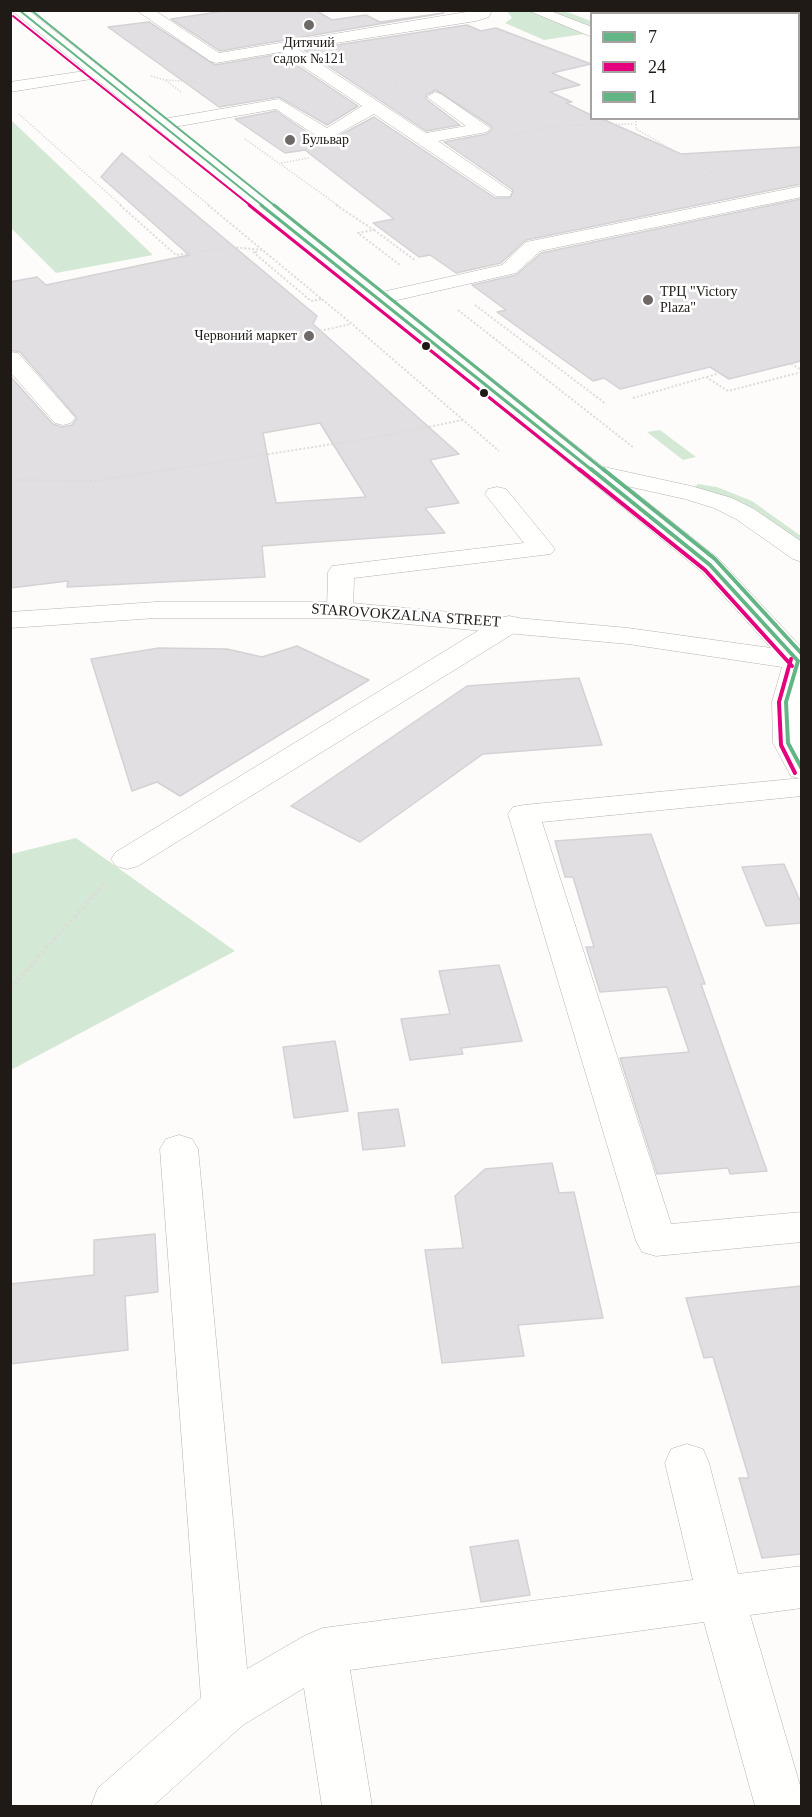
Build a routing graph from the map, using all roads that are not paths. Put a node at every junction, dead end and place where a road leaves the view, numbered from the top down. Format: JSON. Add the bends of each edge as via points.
{"nodes":[{"id":1,"x":18,"y":10,"type":"edge"},
{"id":2,"x":143,"y":10,"type":"edge"},
{"id":3,"x":485,"y":10,"type":"edge"},
{"id":4,"x":534,"y":10,"type":"edge"},
{"id":5,"x":590,"y":33,"type":"edge"},
{"id":6,"x":284,"y":47,"type":"junction"},
{"id":7,"x":98,"y":74,"type":"junction"},
{"id":8,"x":10,"y":87,"type":"edge"},
{"id":9,"x":435,"y":97,"type":"dead end"},
{"id":10,"x":373,"y":107,"type":"junction"},
{"id":11,"x":163,"y":124,"type":"junction"},
{"id":12,"x":422,"y":139,"type":"junction"},
{"id":13,"x":801,"y":191,"type":"edge"},
{"id":14,"x":503,"y":192,"type":"dead end"},
{"id":15,"x":380,"y":298,"type":"junction"},
{"id":16,"x":10,"y":358,"type":"edge"},
{"id":17,"x":63,"y":418,"type":"dead end"},
{"id":18,"x":595,"y":471,"type":"junction"},
{"id":19,"x":497,"y":494,"type":"dead end"},
{"id":20,"x":801,"y":555,"type":"edge"},
{"id":21,"x":340,"y":610,"type":"junction"},
{"id":22,"x":10,"y":620,"type":"edge"},
{"id":23,"x":509,"y":624,"type":"junction"},
{"id":24,"x":800,"y":662,"type":"edge"},
{"id":25,"x":801,"y":770,"type":"edge"},
{"id":26,"x":801,"y":787,"type":"edge"},
{"id":27,"x":127,"y":859,"type":"road end"},
{"id":28,"x":179,"y":1149,"type":"dead end"},
{"id":29,"x":801,"y":1227,"type":"edge"},
{"id":30,"x":687,"y":1463,"type":"dead end"},
{"id":31,"x":801,"y":1587,"type":"edge"},
{"id":32,"x":722,"y":1597,"type":"junction"},
{"id":33,"x":323,"y":1651,"type":"junction"},
{"id":34,"x":226,"y":1708,"type":"junction"},
{"id":35,"x":116,"y":1806,"type":"edge"},
{"id":36,"x":347,"y":1806,"type":"edge"},
{"id":37,"x":780,"y":1806,"type":"edge"}],
"edges":[{"from":1,"to":7,"type":"main road"},
{"from":2,"to":6,"type":"main road","via":[[216,58]]},
{"from":3,"to":6,"type":"main road","via":[[476,17]]},
{"from":4,"to":5,"type":"main road"},
{"from":6,"to":10,"type":"main road"},
{"from":7,"to":8,"type":"main road"},
{"from":7,"to":11,"type":"main road"},
{"from":9,"to":12,"type":"main road","via":[[481,128]]},
{"from":10,"to":11,"type":"main road","via":[[327,135],[279,104]]},
{"from":10,"to":12,"type":"main road"},
{"from":11,"to":15,"type":"main road"},
{"from":12,"to":14,"type":"main road"},
{"from":13,"to":15,"type":"main road","via":[[533,246],[509,269]]},
{"from":15,"to":18,"type":"main road"},
{"from":16,"to":17,"type":"main road"},
{"from":18,"to":20,"type":"main road","via":[[723,503],[745,514]]},
{"from":18,"to":24,"type":"main road","via":[[710,565]]},
{"from":19,"to":21,"type":"main road","via":[[542,549],[341,572]]},
{"from":21,"to":22,"type":"main road","name":"STAROVOKZALNA STREET","via":[[156,610]]},
{"from":21,"to":23,"type":"main road","name":"STAROVOKZALNA STREET"},
{"from":23,"to":24,"type":"main road","name":"STAROVOKZALNA STREET","via":[[701,645]]},
{"from":23,"to":27,"type":"main road"},
{"from":24,"to":25,"type":"main road","via":[[786,702],[788,743]]},
{"from":26,"to":29,"type":"main road","via":[[524,814],[656,1240]]},
{"from":28,"to":34,"type":"main road"},
{"from":30,"to":32,"type":"main road"},
{"from":31,"to":32,"type":"main road"},
{"from":32,"to":33,"type":"main road"},
{"from":32,"to":37,"type":"main road"},
{"from":33,"to":34,"type":"main road"},
{"from":33,"to":36,"type":"main road"},
{"from":34,"to":35,"type":"main road"}]}
